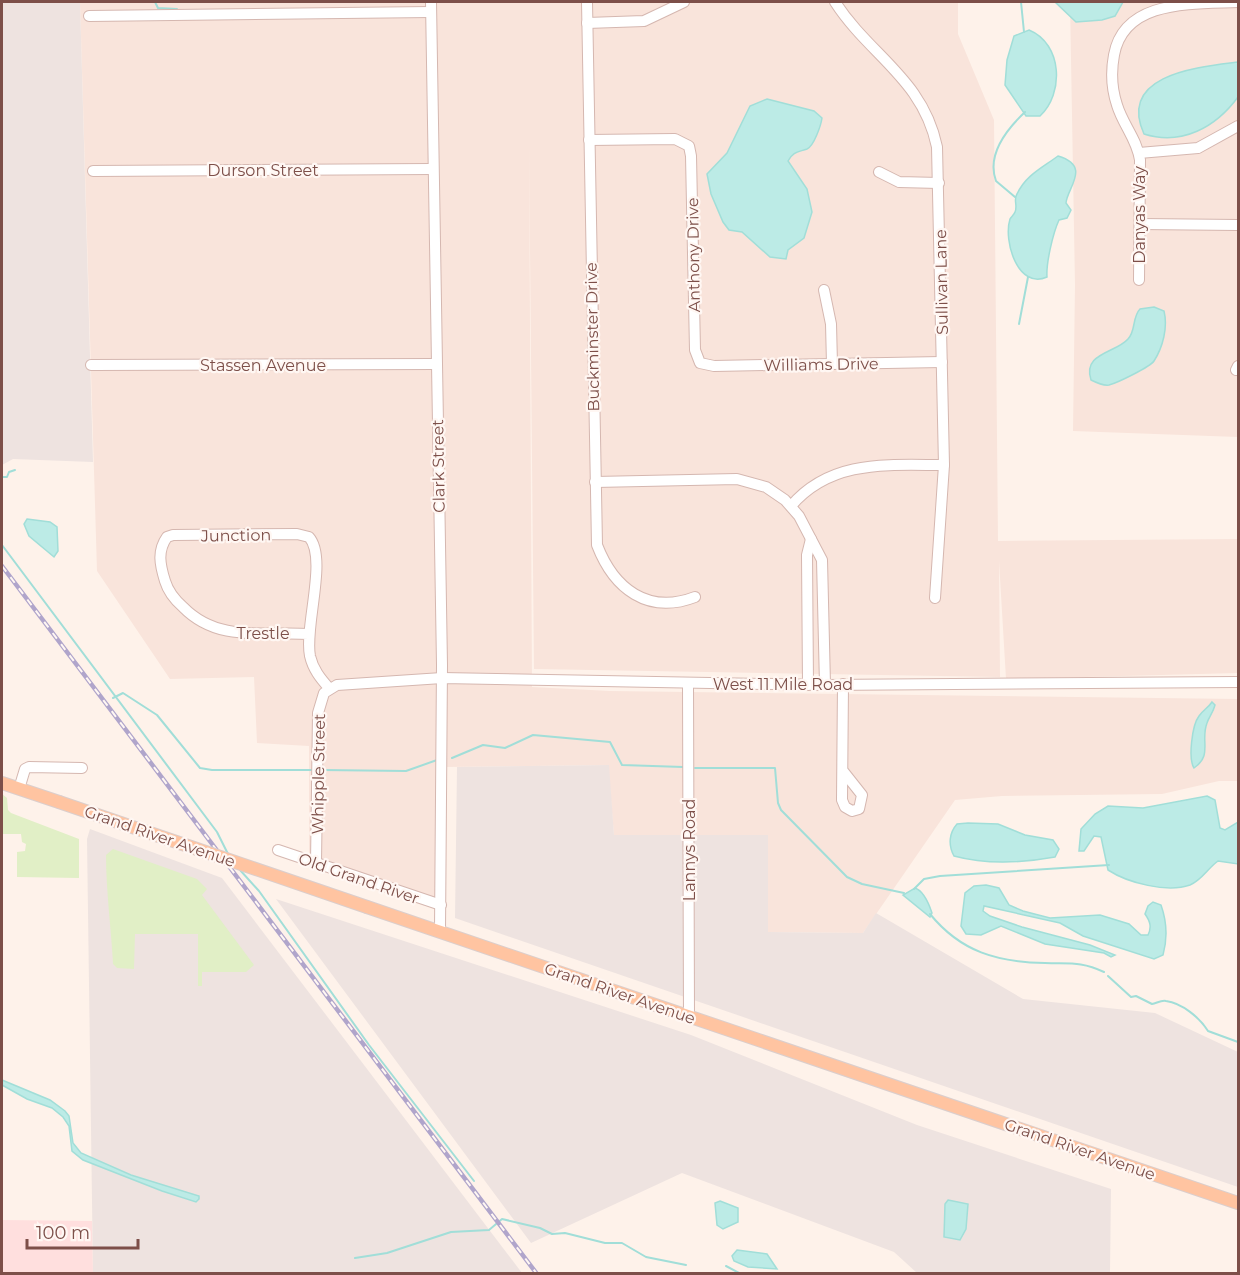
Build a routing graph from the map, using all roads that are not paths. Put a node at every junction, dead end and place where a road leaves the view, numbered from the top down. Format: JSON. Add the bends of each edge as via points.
{"nodes":[{"id":1,"x":587,"y":2,"type":"edge"},
{"id":2,"x":684,"y":2,"type":"edge"},
{"id":3,"x":835,"y":2,"type":"edge"},
{"id":4,"x":1239,"y":2,"type":"edge"},
{"id":5,"x":431,"y":7,"type":"edge"},
{"id":6,"x":89,"y":16,"type":"dead end"},
{"id":7,"x":587,"y":23,"type":"junction"},
{"id":8,"x":1239,"y":126,"type":"edge"},
{"id":9,"x":589,"y":140,"type":"junction"},
{"id":10,"x":1139,"y":153,"type":"junction"},
{"id":11,"x":433,"y":169,"type":"junction"},
{"id":12,"x":93,"y":171,"type":"dead end"},
{"id":13,"x":879,"y":172,"type":"dead end"},
{"id":14,"x":939,"y":183,"type":"junction"},
{"id":15,"x":1140,"y":224,"type":"junction"},
{"id":16,"x":1239,"y":225,"type":"edge"},
{"id":17,"x":1139,"y":280,"type":"dead end"},
{"id":18,"x":824,"y":290,"type":"dead end"},
{"id":19,"x":942,"y":362,"type":"junction"},
{"id":20,"x":700,"y":363,"type":"joint"},
{"id":21,"x":436,"y":364,"type":"junction"},
{"id":22,"x":832,"y":364,"type":"junction"},
{"id":23,"x":91,"y":366,"type":"dead end"},
{"id":24,"x":944,"y":465,"type":"junction"},
{"id":25,"x":595,"y":482,"type":"junction"},
{"id":26,"x":791,"y":506,"type":"junction"},
{"id":27,"x":811,"y":539,"type":"junction"},
{"id":28,"x":161,"y":549,"type":"joint"},
{"id":29,"x":695,"y":597,"type":"dead end"},
{"id":30,"x":935,"y":598,"type":"dead end"},
{"id":31,"x":807,"y":615,"type":"junction"},
{"id":32,"x":824,"y":615,"type":"junction"},
{"id":33,"x":309,"y":634,"type":"junction"},
{"id":34,"x":442,"y":678,"type":"junction"},
{"id":35,"x":1239,"y":682,"type":"edge"},
{"id":36,"x":688,"y":684,"type":"junction"},
{"id":37,"x":843,"y":684,"type":"junction"},
{"id":38,"x":808,"y":685,"type":"junction"},
{"id":39,"x":825,"y":685,"type":"junction"},
{"id":40,"x":328,"y":688,"type":"junction"},
{"id":41,"x":82,"y":768,"type":"dead end"},
{"id":42,"x":843,"y":771,"type":"dead end"},
{"id":43,"x":2,"y":783,"type":"edge"},
{"id":44,"x":19,"y":789,"type":"junction"},
{"id":45,"x":278,"y":850,"type":"dead end"},
{"id":46,"x":316,"y":863,"type":"junction"},
{"id":47,"x":441,"y":905,"type":"junction"},
{"id":48,"x":440,"y":931,"type":"junction"},
{"id":49,"x":690,"y":1017,"type":"junction"},
{"id":50,"x":1239,"y":1203,"type":"edge"}],
"edges":[{"from":1,"to":7,"type":"street","name":"Buckminster Drive"},
{"from":2,"to":7,"type":"street","via":[[644,21]]},
{"from":3,"to":14,"type":"street","name":"Sullivan Lane","via":[[920,99],[934,130]]},
{"from":4,"to":10,"type":"street","name":"Danyas Way","via":[[1149,8],[1131,17],[1124,27],[1114,49],[1113,89],[1116,105]]},
{"from":5,"to":6,"type":"street"},
{"from":5,"to":11,"type":"street","name":"Clark Street"},
{"from":7,"to":9,"type":"street","name":"Buckminster Drive"},
{"from":8,"to":10,"type":"street","via":[[1198,148]]},
{"from":9,"to":20,"type":"street","name":"Anthony Drive","via":[[675,140],[689,146],[695,350]]},
{"from":9,"to":25,"type":"street","name":"Buckminster Drive"},
{"from":10,"to":15,"type":"street","name":"Danyas Way"},
{"from":11,"to":12,"type":"street","name":"Durson Street"},
{"from":11,"to":21,"type":"street","name":"Clark Street"},
{"from":13,"to":14,"type":"street","via":[[899,182]]},
{"from":14,"to":19,"type":"street","name":"Sullivan Lane"},
{"from":15,"to":16,"type":"street"},
{"from":15,"to":17,"type":"street","name":"Danyas Way"},
{"from":18,"to":22,"type":"street","via":[[831,324]]},
{"from":19,"to":22,"type":"street","name":"Williams Drive"},
{"from":19,"to":24,"type":"street","name":"Sullivan Lane"},
{"from":20,"to":22,"type":"street","name":"Williams Drive"},
{"from":21,"to":23,"type":"street","name":"Stassen Avenue"},
{"from":21,"to":34,"type":"street","name":"Clark Street"},
{"from":24,"to":26,"type":"street","via":[[870,466],[839,471],[815,484]]},
{"from":24,"to":30,"type":"street","name":"Sullivan Lane"},
{"from":25,"to":26,"type":"street","via":[[737,479],[766,487]]},
{"from":25,"to":29,"type":"street","name":"Buckminster Drive","via":[[597,545],[616,582],[649,601],[668,604]]},
{"from":26,"to":27,"type":"street"},
{"from":27,"to":31,"type":"street","via":[[807,555]]},
{"from":27,"to":32,"type":"street","via":[[822,560]]},
{"from":28,"to":33,"type":"street","name":"Trestle","via":[[160,562],[167,587],[190,615],[208,626],[224,633]]},
{"from":28,"to":33,"type":"street","name":"Junction","via":[[167,537],[173,535],[309,537],[315,544],[315,594]]},
{"from":31,"to":32,"type":"street"},
{"from":31,"to":38,"type":"street"},
{"from":32,"to":39,"type":"street"},
{"from":33,"to":40,"type":"street","via":[[313,666]]},
{"from":34,"to":36,"type":"street","name":"West 11 Mile Road"},
{"from":34,"to":40,"type":"street","name":"West 11 Mile Road"},
{"from":34,"to":47,"type":"street","name":"Clark Street"},
{"from":35,"to":37,"type":"street","name":"West 11 Mile Road"},
{"from":36,"to":38,"type":"street","name":"West 11 Mile Road"},
{"from":36,"to":49,"type":"street","name":"Lannys Road"},
{"from":37,"to":39,"type":"street","name":"West 11 Mile Road"},
{"from":37,"to":42,"type":"street"},
{"from":38,"to":39,"type":"street","name":"West 11 Mile Road"},
{"from":40,"to":46,"type":"street","name":"Whipple Street","via":[[318,713]]},
{"from":41,"to":44,"type":"street","via":[[29,767]]},
{"from":43,"to":44,"type":"main road","name":"Grand River Avenue"},
{"from":44,"to":48,"type":"main road","name":"Grand River Avenue","bridge":true},
{"from":45,"to":46,"type":"street","name":"Old Grand River"},
{"from":46,"to":47,"type":"street","name":"Old Grand River"},
{"from":47,"to":48,"type":"street","name":"Clark Street"},
{"from":48,"to":49,"type":"main road","name":"Grand River Avenue"},
{"from":49,"to":50,"type":"main road","name":"Grand River Avenue"}]}
